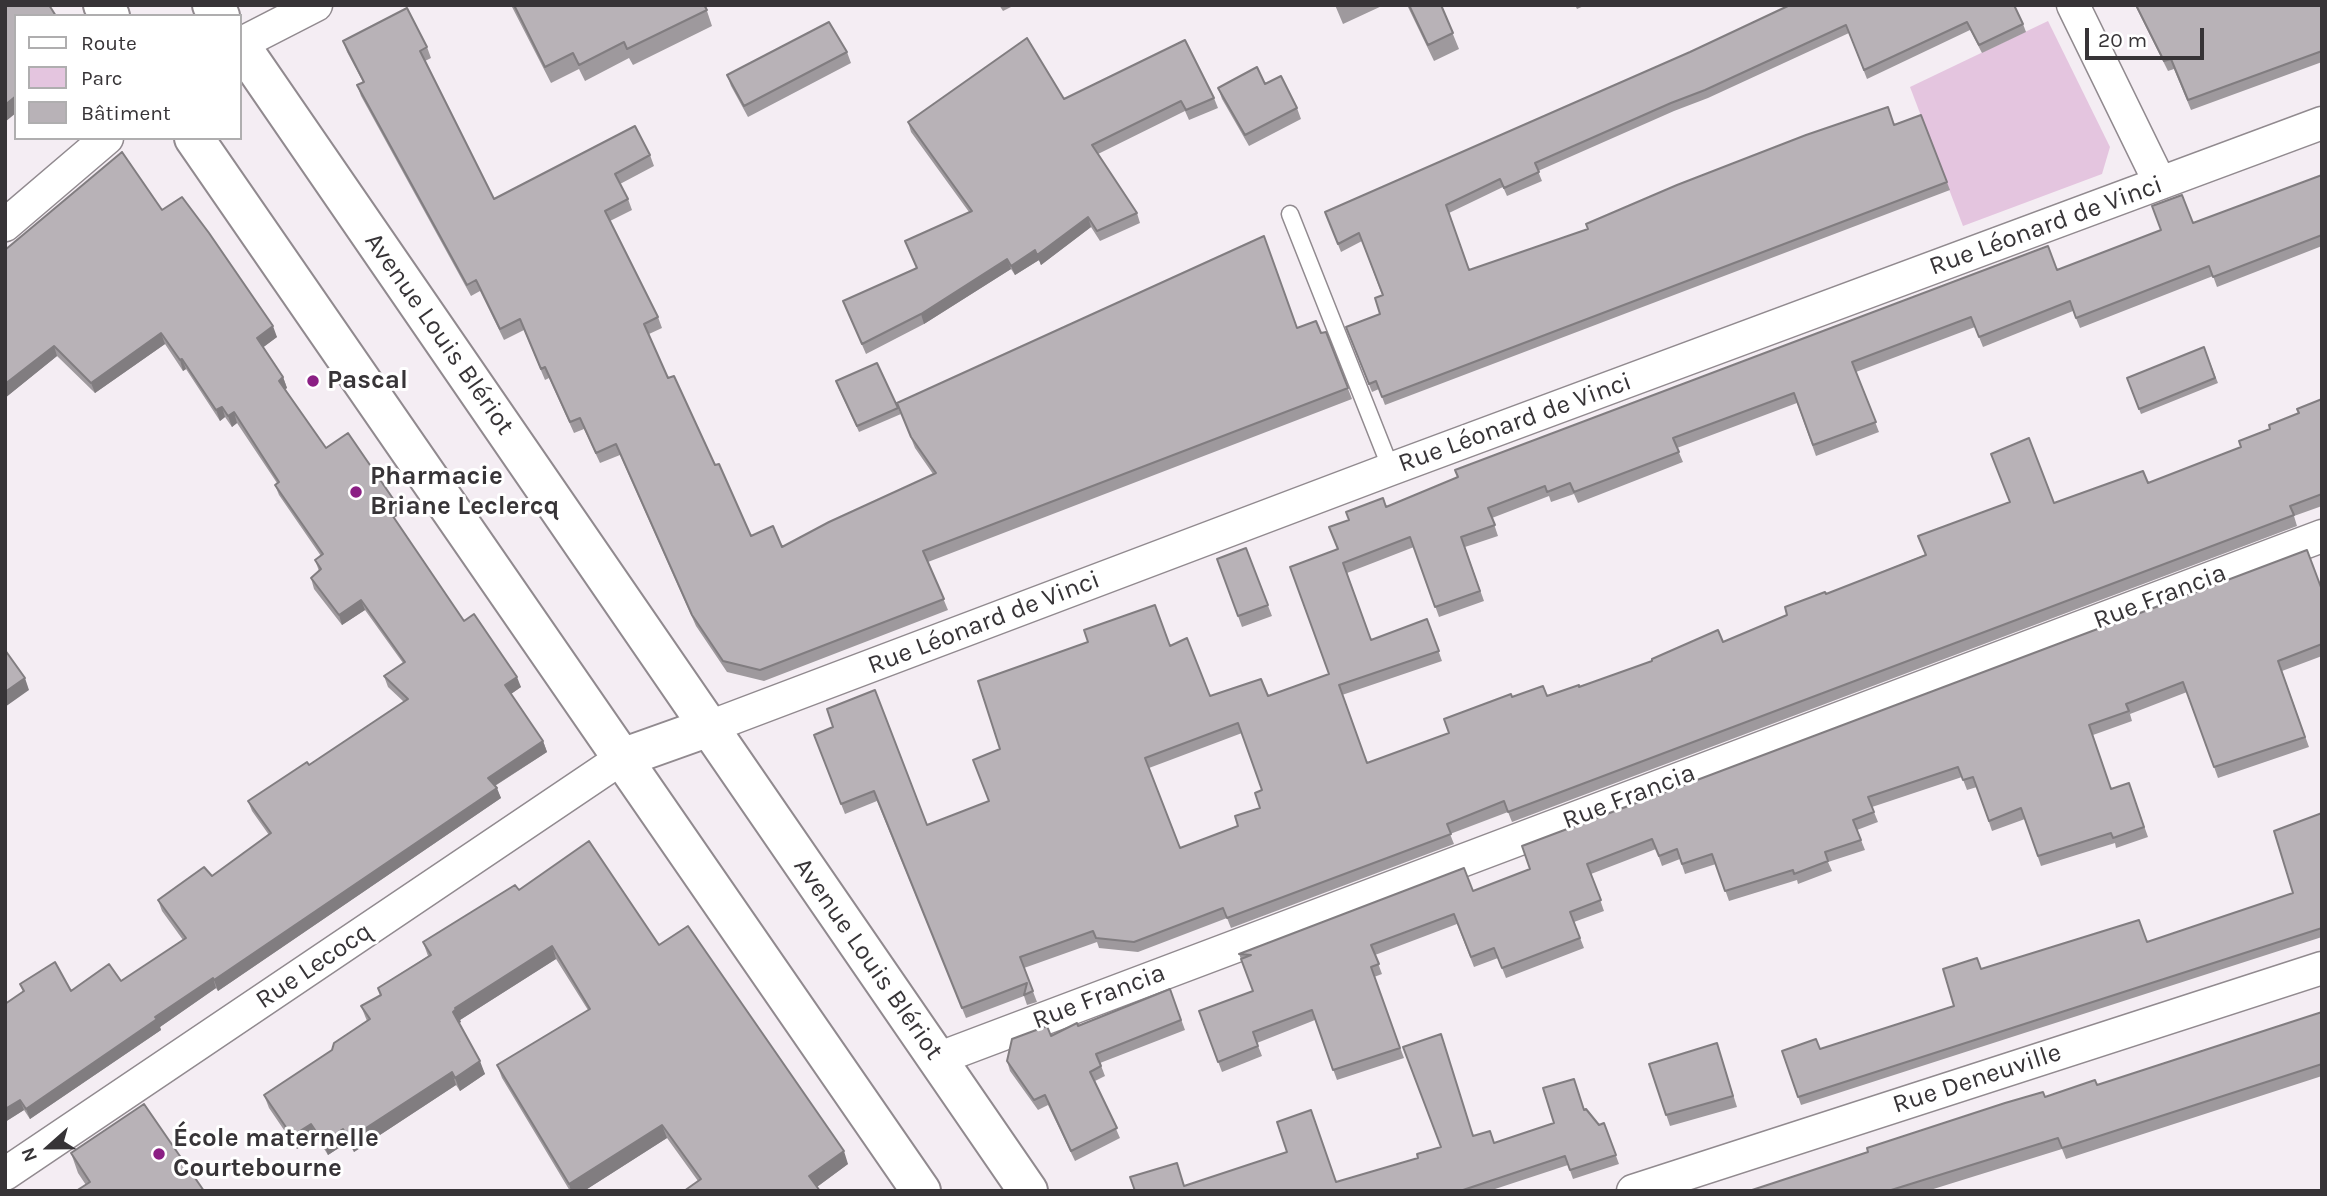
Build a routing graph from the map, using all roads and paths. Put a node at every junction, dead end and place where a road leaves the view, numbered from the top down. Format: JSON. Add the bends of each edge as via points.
{"nodes":[{"id":1,"x":316,"y":5,"type":"edge"},
{"id":2,"x":2073,"y":5,"type":"edge"},
{"id":3,"x":242,"y":44,"type":"edge"},
{"id":4,"x":242,"y":48,"type":"edge"},
{"id":5,"x":2322,"y":122,"type":"edge"},
{"id":6,"x":105,"y":140,"type":"edge"},
{"id":7,"x":195,"y":140,"type":"edge"},
{"id":8,"x":2160,"y":183,"type":"junction"},
{"id":9,"x":1290,"y":214,"type":"dead end"},
{"id":10,"x":5,"y":225,"type":"edge"},
{"id":11,"x":1391,"y":469,"type":"junction"},
{"id":12,"x":2322,"y":536,"type":"edge"},
{"id":13,"x":709,"y":727,"type":"junction"},
{"id":14,"x":622,"y":758,"type":"junction"},
{"id":15,"x":2322,"y":968,"type":"edge"},
{"id":16,"x":937,"y":1059,"type":"junction"},
{"id":17,"x":5,"y":1174,"type":"edge"},
{"id":18,"x":921,"y":1191,"type":"edge"},
{"id":19,"x":1028,"y":1191,"type":"edge"},
{"id":20,"x":1633,"y":1191,"type":"edge"}],
"edges":[{"from":1,"to":3,"type":"street"},
{"from":2,"to":8,"type":"street"},
{"from":4,"to":13,"type":"street","name":"Avenue Louis Blériot"},
{"from":5,"to":8,"type":"street","name":"Rue Léonard de Vinci"},
{"from":6,"to":10,"type":"street"},
{"from":7,"to":14,"type":"street"},
{"from":8,"to":11,"type":"street","name":"Rue Léonard de Vinci"},
{"from":9,"to":11,"type":"lane"},
{"from":11,"to":13,"type":"street","name":"Rue Léonard de Vinci"},
{"from":12,"to":16,"type":"street","name":"Rue Francia"},
{"from":13,"to":14,"type":"street"},
{"from":13,"to":16,"type":"street","name":"Avenue Louis Blériot"},
{"from":14,"to":17,"type":"street","name":"Rue Lecocq"},
{"from":14,"to":18,"type":"street"},
{"from":15,"to":20,"type":"street","name":"Rue Deneuville"},
{"from":16,"to":19,"type":"street","name":"Avenue Louis Blériot"}]}
